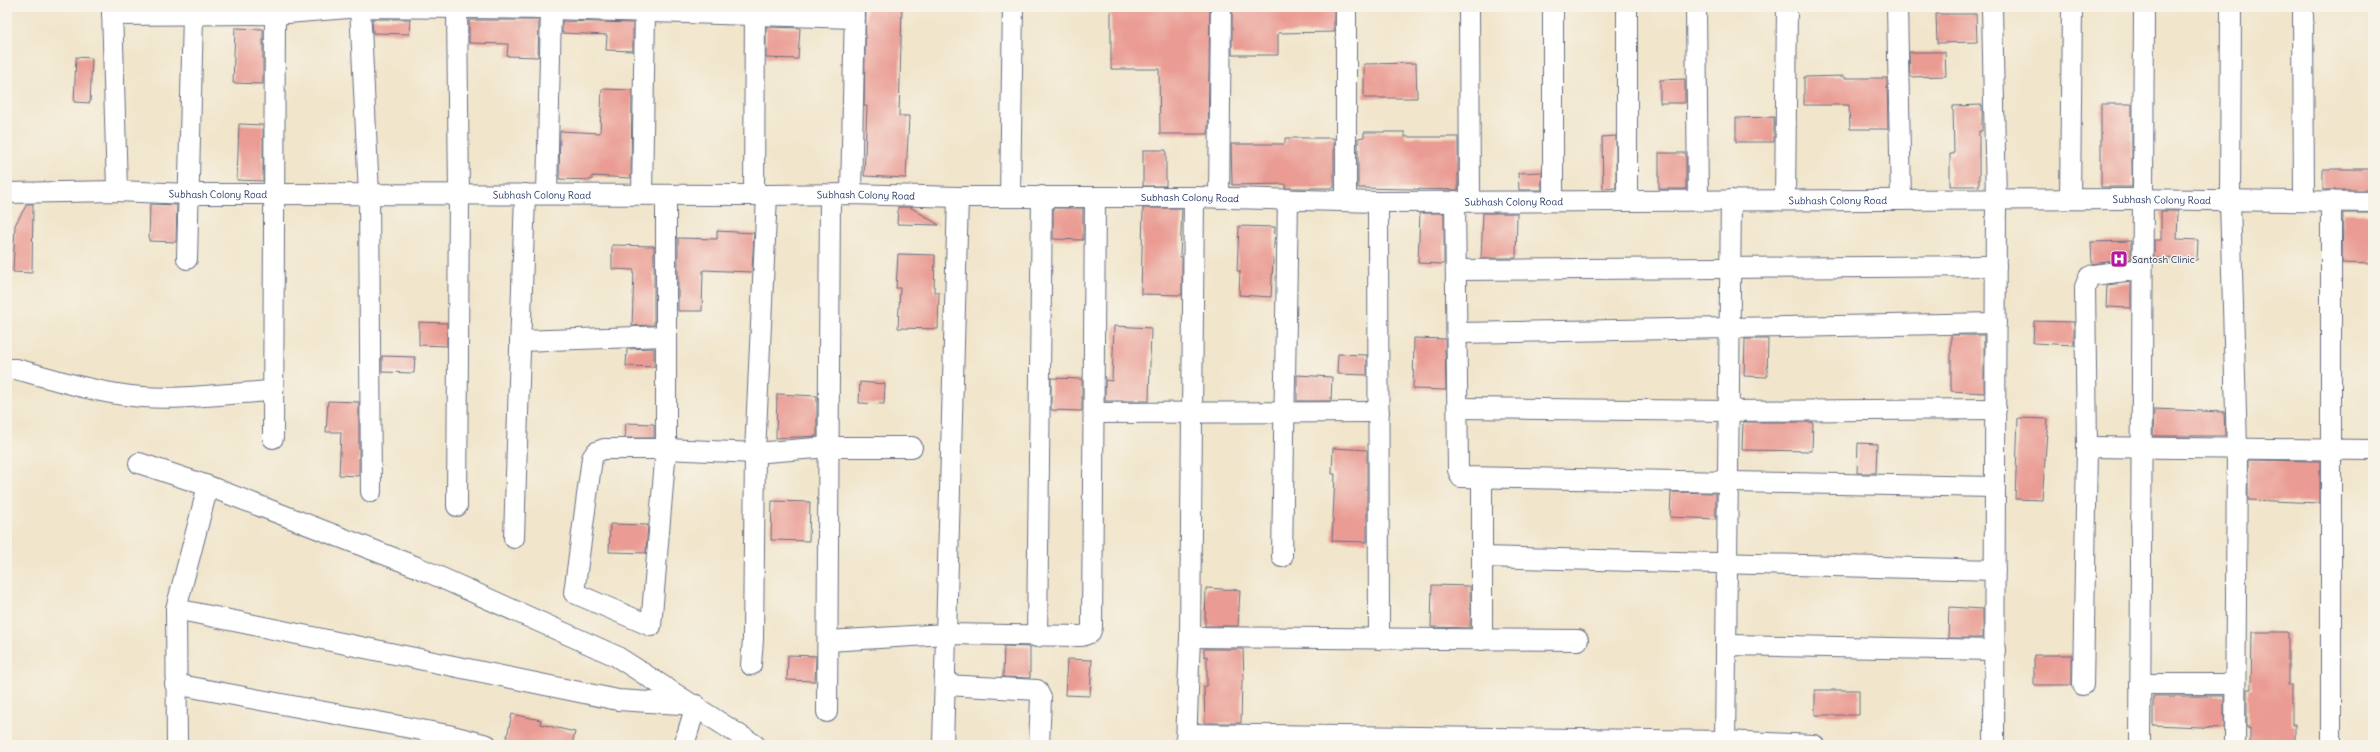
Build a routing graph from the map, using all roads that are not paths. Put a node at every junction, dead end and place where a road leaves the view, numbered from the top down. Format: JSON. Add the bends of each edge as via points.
{"nodes":[{"id":1,"x":360,"y":7,"type":"edge"},
{"id":2,"x":1014,"y":7,"type":"edge"},
{"id":3,"x":1221,"y":7,"type":"edge"},
{"id":4,"x":1346,"y":7,"type":"edge"},
{"id":5,"x":1469,"y":7,"type":"edge"},
{"id":6,"x":1553,"y":7,"type":"edge"},
{"id":7,"x":1627,"y":7,"type":"edge"},
{"id":8,"x":1696,"y":7,"type":"edge"},
{"id":9,"x":1787,"y":7,"type":"edge"},
{"id":10,"x":1897,"y":7,"type":"edge"},
{"id":11,"x":1992,"y":7,"type":"edge"},
{"id":12,"x":2072,"y":7,"type":"edge"},
{"id":13,"x":2144,"y":7,"type":"edge"},
{"id":14,"x":2231,"y":7,"type":"edge"},
{"id":15,"x":2303,"y":7,"type":"edge"},
{"id":16,"x":551,"y":8,"type":"junction"},
{"id":17,"x":457,"y":9,"type":"junction"},
{"id":18,"x":112,"y":11,"type":"edge"},
{"id":19,"x":755,"y":11,"type":"edge"},
{"id":20,"x":645,"y":12,"type":"junction"},
{"id":21,"x":855,"y":12,"type":"edge"},
{"id":22,"x":275,"y":14,"type":"junction"},
{"id":23,"x":193,"y":16,"type":"junction"},
{"id":24,"x":117,"y":191,"type":"junction"},
{"id":25,"x":7,"y":193,"type":"edge"},
{"id":26,"x":189,"y":194,"type":"junction"},
{"id":27,"x":273,"y":194,"type":"junction"},
{"id":28,"x":369,"y":194,"type":"junction"},
{"id":29,"x":459,"y":194,"type":"junction"},
{"id":30,"x":524,"y":194,"type":"junction"},
{"id":31,"x":547,"y":194,"type":"junction"},
{"id":32,"x":642,"y":194,"type":"junction"},
{"id":33,"x":851,"y":194,"type":"junction"},
{"id":34,"x":666,"y":195,"type":"junction"},
{"id":35,"x":760,"y":195,"type":"junction"},
{"id":36,"x":830,"y":195,"type":"junction"},
{"id":37,"x":1010,"y":196,"type":"junction"},
{"id":38,"x":1042,"y":196,"type":"junction"},
{"id":39,"x":958,"y":197,"type":"junction"},
{"id":40,"x":1194,"y":197,"type":"junction"},
{"id":41,"x":1096,"y":198,"type":"junction"},
{"id":42,"x":1219,"y":198,"type":"junction"},
{"id":43,"x":2143,"y":198,"type":"junction"},
{"id":44,"x":1288,"y":199,"type":"junction"},
{"id":45,"x":2070,"y":199,"type":"junction"},
{"id":46,"x":1553,"y":200,"type":"junction"},
{"id":47,"x":1627,"y":200,"type":"junction"},
{"id":48,"x":1698,"y":200,"type":"junction"},
{"id":49,"x":1732,"y":200,"type":"junction"},
{"id":50,"x":1785,"y":200,"type":"junction"},
{"id":51,"x":1900,"y":200,"type":"junction"},
{"id":52,"x":1996,"y":200,"type":"junction"},
{"id":53,"x":2230,"y":200,"type":"junction"},
{"id":54,"x":2304,"y":200,"type":"junction"},
{"id":55,"x":1346,"y":201,"type":"junction"},
{"id":56,"x":1463,"y":201,"type":"junction"},
{"id":57,"x":2331,"y":201,"type":"junction"},
{"id":58,"x":1378,"y":202,"type":"junction"},
{"id":59,"x":2373,"y":202,"type":"edge"},
{"id":60,"x":187,"y":259,"type":"dead end"},
{"id":61,"x":1996,"y":266,"type":"junction"},
{"id":62,"x":1730,"y":268,"type":"junction"},
{"id":63,"x":2142,"y":269,"type":"junction"},
{"id":64,"x":1456,"y":270,"type":"junction"},
{"id":65,"x":1996,"y":323,"type":"junction"},
{"id":66,"x":1730,"y":328,"type":"junction"},
{"id":67,"x":1456,"y":333,"type":"junction"},
{"id":68,"x":666,"y":336,"type":"junction"},
{"id":69,"x":520,"y":341,"type":"junction"},
{"id":70,"x":7,"y":369,"type":"edge"},
{"id":71,"x":273,"y":391,"type":"junction"},
{"id":72,"x":1458,"y":408,"type":"junction"},
{"id":73,"x":1996,"y":409,"type":"junction"},
{"id":74,"x":1192,"y":411,"type":"junction"},
{"id":75,"x":1729,"y":411,"type":"junction"},
{"id":76,"x":1284,"y":412,"type":"junction"},
{"id":77,"x":1379,"y":412,"type":"junction"},
{"id":78,"x":1094,"y":413,"type":"junction"},
{"id":79,"x":273,"y":438,"type":"dead end"},
{"id":80,"x":829,"y":447,"type":"junction"},
{"id":81,"x":912,"y":447,"type":"dead end"},
{"id":82,"x":2087,"y":447,"type":"junction"},
{"id":83,"x":2141,"y":447,"type":"junction"},
{"id":84,"x":2237,"y":448,"type":"junction"},
{"id":85,"x":666,"y":449,"type":"junction"},
{"id":86,"x":2331,"y":449,"type":"junction"},
{"id":87,"x":2373,"y":450,"type":"edge"},
{"id":88,"x":755,"y":453,"type":"junction"},
{"id":89,"x":139,"y":463,"type":"dead end"},
{"id":90,"x":1482,"y":478,"type":"junction"},
{"id":91,"x":1728,"y":483,"type":"junction"},
{"id":92,"x":208,"y":486,"type":"junction"},
{"id":93,"x":1995,"y":487,"type":"junction"},
{"id":94,"x":371,"y":492,"type":"dead end"},
{"id":95,"x":457,"y":506,"type":"dead end"},
{"id":96,"x":514,"y":538,"type":"dead end"},
{"id":97,"x":1282,"y":557,"type":"dead end"},
{"id":98,"x":1482,"y":557,"type":"junction"},
{"id":99,"x":1727,"y":563,"type":"junction"},
{"id":100,"x":1995,"y":570,"type":"junction"},
{"id":101,"x":176,"y":609,"type":"junction"},
{"id":102,"x":946,"y":634,"type":"junction"},
{"id":103,"x":1037,"y":637,"type":"junction"},
{"id":104,"x":1190,"y":637,"type":"junction"},
{"id":105,"x":1379,"y":639,"type":"junction"},
{"id":106,"x":1482,"y":640,"type":"junction"},
{"id":107,"x":1578,"y":640,"type":"dead end"},
{"id":108,"x":828,"y":641,"type":"junction"},
{"id":109,"x":1726,"y":645,"type":"junction"},
{"id":110,"x":1995,"y":650,"type":"junction"},
{"id":111,"x":751,"y":665,"type":"dead end"},
{"id":112,"x":175,"y":684,"type":"junction"},
{"id":113,"x":2140,"y":684,"type":"junction"},
{"id":114,"x":2235,"y":684,"type":"junction"},
{"id":115,"x":945,"y":685,"type":"junction"},
{"id":116,"x":2083,"y":685,"type":"dead end"},
{"id":117,"x":696,"y":705,"type":"junction"},
{"id":118,"x":827,"y":712,"type":"dead end"},
{"id":119,"x":1186,"y":740,"type":"edge"},
{"id":120,"x":1725,"y":743,"type":"edge"},
{"id":121,"x":177,"y":745,"type":"edge"},
{"id":122,"x":487,"y":745,"type":"edge"},
{"id":123,"x":684,"y":745,"type":"edge"},
{"id":124,"x":755,"y":745,"type":"edge"},
{"id":125,"x":943,"y":745,"type":"edge"},
{"id":126,"x":1039,"y":745,"type":"edge"},
{"id":127,"x":1814,"y":745,"type":"edge"},
{"id":128,"x":1994,"y":745,"type":"edge"},
{"id":129,"x":2140,"y":745,"type":"edge"},
{"id":130,"x":2235,"y":745,"type":"edge"},
{"id":131,"x":2331,"y":745,"type":"edge"}],
"edges":[{"from":1,"to":17,"type":"street"},
{"from":1,"to":22,"type":"street"},
{"from":1,"to":28,"type":"street"},
{"from":2,"to":37,"type":"street"},
{"from":3,"to":42,"type":"street"},
{"from":4,"to":55,"type":"street"},
{"from":5,"to":56,"type":"street"},
{"from":6,"to":46,"type":"street"},
{"from":7,"to":47,"type":"street"},
{"from":8,"to":48,"type":"street"},
{"from":9,"to":50,"type":"street"},
{"from":10,"to":51,"type":"street"},
{"from":11,"to":52,"type":"street"},
{"from":12,"to":45,"type":"street"},
{"from":13,"to":43,"type":"street"},
{"from":14,"to":53,"type":"street"},
{"from":15,"to":54,"type":"street"},
{"from":16,"to":17,"type":"street"},
{"from":16,"to":20,"type":"street"},
{"from":16,"to":31,"type":"street"},
{"from":17,"to":29,"type":"street"},
{"from":18,"to":23,"type":"street"},
{"from":18,"to":24,"type":"street"},
{"from":19,"to":20,"type":"street"},
{"from":19,"to":21,"type":"street"},
{"from":19,"to":35,"type":"street"},
{"from":20,"to":32,"type":"street"},
{"from":21,"to":33,"type":"street"},
{"from":22,"to":23,"type":"street"},
{"from":22,"to":27,"type":"street"},
{"from":23,"to":26,"type":"street"},
{"from":24,"to":25,"type":"street","name":"Subhash Colony Road"},
{"from":24,"to":26,"type":"street","name":"Subhash Colony Road"},
{"from":26,"to":27,"type":"street","name":"Subhash Colony Road"},
{"from":26,"to":60,"type":"street"},
{"from":27,"to":28,"type":"street","name":"Subhash Colony Road"},
{"from":27,"to":71,"type":"street"},
{"from":28,"to":29,"type":"street","name":"Subhash Colony Road"},
{"from":28,"to":94,"type":"street"},
{"from":29,"to":30,"type":"street","name":"Subhash Colony Road"},
{"from":29,"to":95,"type":"street"},
{"from":30,"to":31,"type":"street","name":"Subhash Colony Road"},
{"from":30,"to":69,"type":"street"},
{"from":31,"to":32,"type":"street","name":"Subhash Colony Road"},
{"from":32,"to":34,"type":"street","name":"Subhash Colony Road"},
{"from":33,"to":36,"type":"street","name":"Subhash Colony Road"},
{"from":33,"to":39,"type":"street","name":"Subhash Colony Road"},
{"from":34,"to":35,"type":"street","name":"Subhash Colony Road"},
{"from":34,"to":68,"type":"street"},
{"from":35,"to":36,"type":"street","name":"Subhash Colony Road"},
{"from":35,"to":88,"type":"street"},
{"from":36,"to":80,"type":"street"},
{"from":37,"to":38,"type":"street","name":"Subhash Colony Road"},
{"from":37,"to":39,"type":"street","name":"Subhash Colony Road"},
{"from":38,"to":41,"type":"street","name":"Subhash Colony Road"},
{"from":38,"to":103,"type":"street"},
{"from":39,"to":102,"type":"street"},
{"from":40,"to":41,"type":"street","name":"Subhash Colony Road"},
{"from":40,"to":42,"type":"street","name":"Subhash Colony Road"},
{"from":40,"to":74,"type":"street"},
{"from":41,"to":78,"type":"street"},
{"from":42,"to":44,"type":"street","name":"Subhash Colony Road"},
{"from":43,"to":45,"type":"street","name":"Subhash Colony Road"},
{"from":43,"to":53,"type":"street","name":"Subhash Colony Road"},
{"from":43,"to":63,"type":"street"},
{"from":44,"to":55,"type":"street","name":"Subhash Colony Road"},
{"from":44,"to":76,"type":"street"},
{"from":45,"to":52,"type":"street","name":"Subhash Colony Road"},
{"from":46,"to":47,"type":"street","name":"Subhash Colony Road"},
{"from":46,"to":56,"type":"street","name":"Subhash Colony Road"},
{"from":47,"to":48,"type":"street","name":"Subhash Colony Road"},
{"from":48,"to":49,"type":"street","name":"Subhash Colony Road"},
{"from":49,"to":50,"type":"street","name":"Subhash Colony Road"},
{"from":49,"to":62,"type":"street"},
{"from":50,"to":51,"type":"street","name":"Subhash Colony Road"},
{"from":51,"to":52,"type":"street","name":"Subhash Colony Road"},
{"from":52,"to":61,"type":"street"},
{"from":53,"to":54,"type":"street","name":"Subhash Colony Road"},
{"from":53,"to":84,"type":"street"},
{"from":54,"to":57,"type":"street","name":"Subhash Colony Road"},
{"from":55,"to":58,"type":"street","name":"Subhash Colony Road"},
{"from":56,"to":58,"type":"street","name":"Subhash Colony Road"},
{"from":56,"to":64,"type":"street"},
{"from":57,"to":59,"type":"street","name":"Subhash Colony Road"},
{"from":57,"to":86,"type":"street"},
{"from":58,"to":77,"type":"street"},
{"from":61,"to":62,"type":"street"},
{"from":61,"to":65,"type":"street"},
{"from":62,"to":64,"type":"street"},
{"from":62,"to":66,"type":"street"},
{"from":63,"to":82,"type":"street","via":[[2093,275],[2086,281]]},
{"from":63,"to":83,"type":"street"},
{"from":64,"to":67,"type":"street"},
{"from":65,"to":66,"type":"street"},
{"from":65,"to":73,"type":"street"},
{"from":66,"to":67,"type":"street"},
{"from":66,"to":75,"type":"street"},
{"from":67,"to":72,"type":"street"},
{"from":68,"to":69,"type":"street"},
{"from":68,"to":85,"type":"street"},
{"from":69,"to":96,"type":"street"},
{"from":70,"to":71,"type":"street","via":[[16,369],[101,392],[140,397]]},
{"from":71,"to":79,"type":"street"},
{"from":72,"to":75,"type":"street"},
{"from":72,"to":90,"type":"street","via":[[1459,474],[1466,478]]},
{"from":73,"to":75,"type":"street"},
{"from":73,"to":93,"type":"street"},
{"from":74,"to":76,"type":"street"},
{"from":74,"to":78,"type":"street"},
{"from":74,"to":104,"type":"street"},
{"from":75,"to":91,"type":"street"},
{"from":76,"to":77,"type":"street"},
{"from":76,"to":97,"type":"street"},
{"from":77,"to":105,"type":"street"},
{"from":78,"to":103,"type":"street","via":[[1092,628],[1090,633],[1082,636]]},
{"from":80,"to":81,"type":"street"},
{"from":80,"to":88,"type":"street"},
{"from":80,"to":108,"type":"street"},
{"from":82,"to":83,"type":"street"},
{"from":82,"to":116,"type":"street"},
{"from":83,"to":84,"type":"street"},
{"from":83,"to":113,"type":"street"},
{"from":84,"to":86,"type":"street"},
{"from":84,"to":114,"type":"street"},
{"from":85,"to":85,"type":"street","via":[[657,560],[652,626],[574,593],[592,458],[596,452],[604,449]]},
{"from":85,"to":88,"type":"street"},
{"from":86,"to":87,"type":"street"},
{"from":86,"to":131,"type":"street"},
{"from":88,"to":111,"type":"street"},
{"from":89,"to":92,"type":"street"},
{"from":90,"to":91,"type":"street"},
{"from":90,"to":98,"type":"street"},
{"from":91,"to":93,"type":"street"},
{"from":91,"to":99,"type":"street"},
{"from":92,"to":101,"type":"street"},
{"from":92,"to":117,"type":"street","via":[[417,567],[609,653]]},
{"from":93,"to":100,"type":"street"},
{"from":98,"to":99,"type":"street"},
{"from":98,"to":106,"type":"street"},
{"from":99,"to":100,"type":"street"},
{"from":99,"to":109,"type":"street"},
{"from":100,"to":110,"type":"street"},
{"from":101,"to":112,"type":"street"},
{"from":101,"to":117,"type":"street","via":[[618,700]]},
{"from":102,"to":103,"type":"street"},
{"from":102,"to":108,"type":"street"},
{"from":102,"to":115,"type":"street"},
{"from":104,"to":105,"type":"street"},
{"from":104,"to":119,"type":"street"},
{"from":105,"to":106,"type":"street"},
{"from":106,"to":107,"type":"street"},
{"from":108,"to":118,"type":"street"},
{"from":109,"to":110,"type":"street"},
{"from":109,"to":120,"type":"street"},
{"from":110,"to":128,"type":"street"},
{"from":112,"to":121,"type":"street"},
{"from":112,"to":122,"type":"street","via":[[448,735]]},
{"from":113,"to":114,"type":"street"},
{"from":113,"to":129,"type":"street"},
{"from":114,"to":130,"type":"street"},
{"from":115,"to":125,"type":"street"},
{"from":115,"to":126,"type":"street","via":[[1037,690],[1041,698]]},
{"from":117,"to":123,"type":"street"},
{"from":117,"to":124,"type":"street"},
{"from":119,"to":120,"type":"street"},
{"from":120,"to":127,"type":"street"}]}
